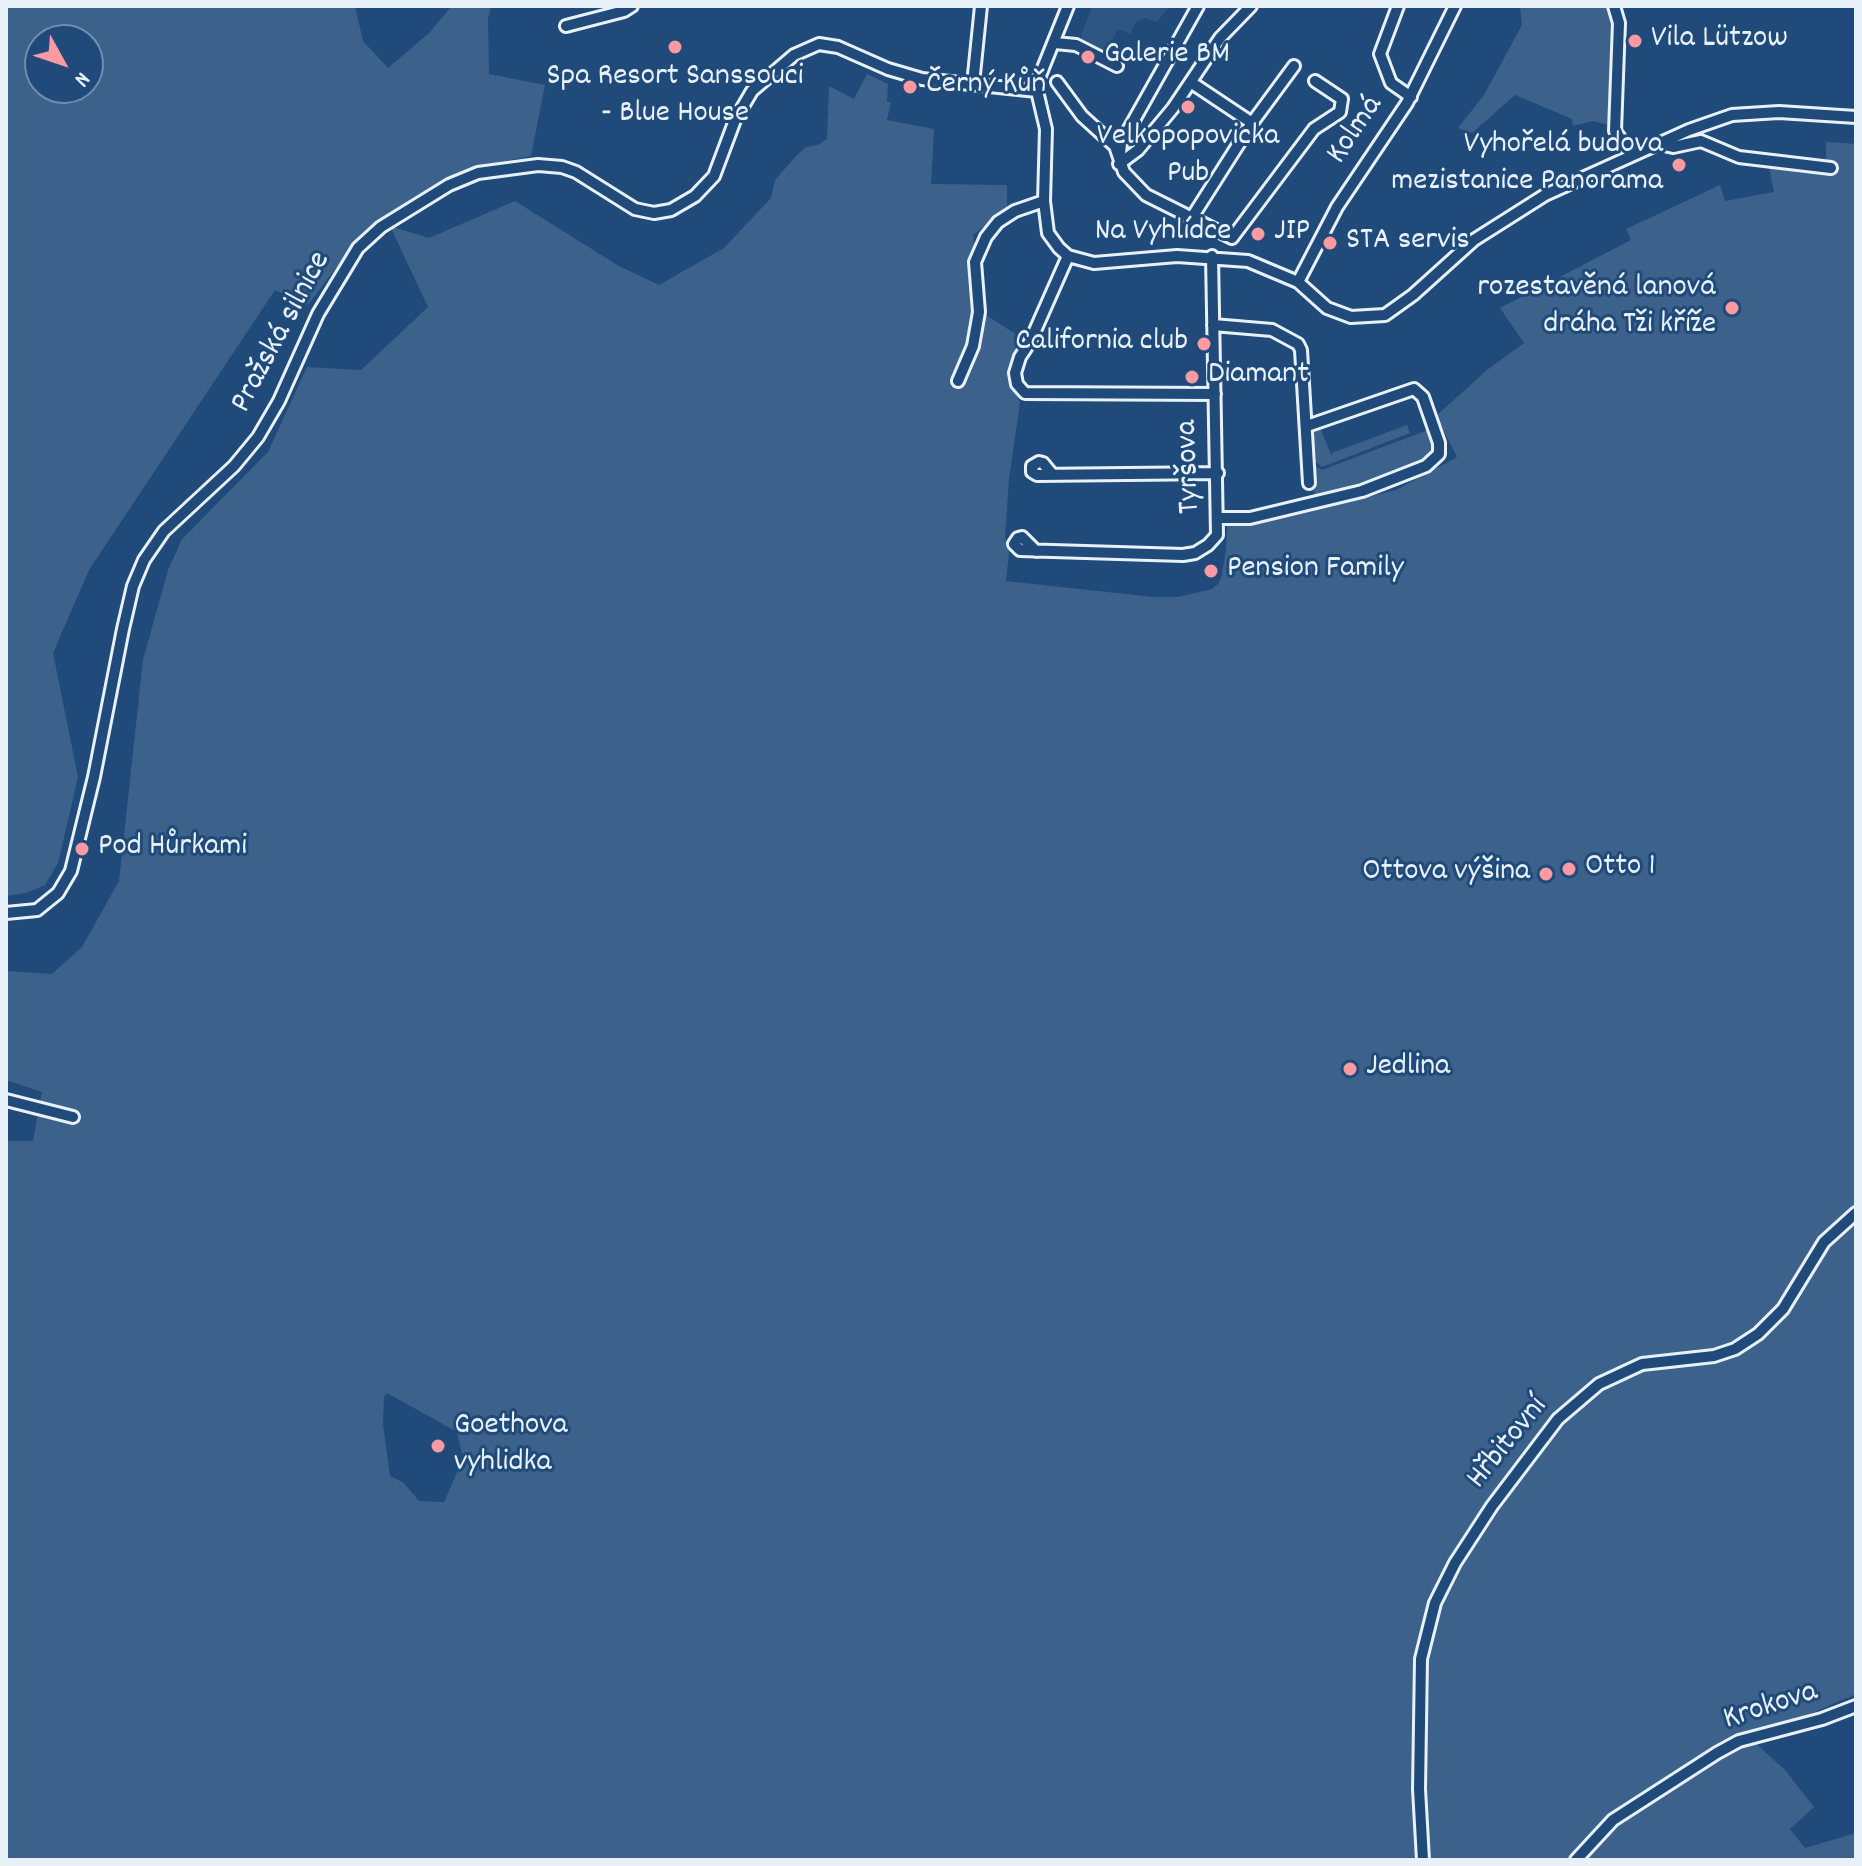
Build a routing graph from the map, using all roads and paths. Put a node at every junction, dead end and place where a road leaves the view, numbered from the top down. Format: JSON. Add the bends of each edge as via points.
{"nodes":[{"id":1,"x":632,"y":6,"type":"edge"},
{"id":2,"x":981,"y":6,"type":"edge"},
{"id":3,"x":1068,"y":6,"type":"edge"},
{"id":4,"x":1198,"y":6,"type":"edge"},
{"id":5,"x":1251,"y":6,"type":"edge"},
{"id":6,"x":1398,"y":6,"type":"edge"},
{"id":7,"x":1455,"y":6,"type":"edge"},
{"id":8,"x":1614,"y":6,"type":"edge"},
{"id":9,"x":566,"y":26,"type":"dead end"},
{"id":10,"x":1055,"y":43,"type":"junction"},
{"id":11,"x":1117,"y":66,"type":"dead end"},
{"id":12,"x":1294,"y":66,"type":"dead end"},
{"id":13,"x":1315,"y":81,"type":"dead end"},
{"id":14,"x":1057,"y":82,"type":"dead end"},
{"id":15,"x":1192,"y":83,"type":"junction"},
{"id":16,"x":973,"y":84,"type":"junction"},
{"id":17,"x":1037,"y":91,"type":"junction"},
{"id":18,"x":1411,"y":97,"type":"junction"},
{"id":19,"x":1856,"y":117,"type":"edge"},
{"id":20,"x":1252,"y":123,"type":"junction"},
{"id":21,"x":1660,"y":144,"type":"junction"},
{"id":22,"x":1632,"y":155,"type":"junction"},
{"id":23,"x":1119,"y":164,"type":"junction"},
{"id":24,"x":1831,"y":168,"type":"dead end"},
{"id":25,"x":1044,"y":201,"type":"junction"},
{"id":26,"x":1191,"y":219,"type":"junction"},
{"id":27,"x":1232,"y":238,"type":"junction"},
{"id":28,"x":1068,"y":256,"type":"junction"},
{"id":29,"x":1212,"y":256,"type":"junction"},
{"id":30,"x":1234,"y":259,"type":"junction"},
{"id":31,"x":1298,"y":282,"type":"junction"},
{"id":32,"x":1213,"y":325,"type":"junction"},
{"id":33,"x":958,"y":381,"type":"dead end"},
{"id":34,"x":1215,"y":394,"type":"junction"},
{"id":35,"x":1307,"y":426,"type":"junction"},
{"id":36,"x":1218,"y":473,"type":"junction"},
{"id":37,"x":1052,"y":474,"type":"dead end"},
{"id":38,"x":1309,"y":483,"type":"dead end"},
{"id":39,"x":1218,"y":518,"type":"junction"},
{"id":40,"x":1036,"y":551,"type":"dead end"},
{"id":41,"x":6,"y":913,"type":"edge"},
{"id":42,"x":6,"y":1100,"type":"edge"},
{"id":43,"x":73,"y":1117,"type":"dead end"},
{"id":44,"x":1856,"y":1213,"type":"edge"},
{"id":45,"x":1856,"y":1706,"type":"edge"},
{"id":46,"x":1423,"y":1860,"type":"edge"},
{"id":47,"x":1576,"y":1860,"type":"edge"}],
"edges":[{"from":1,"to":9,"type":"street"},
{"from":2,"to":16,"type":"street"},
{"from":3,"to":10,"type":"street"},
{"from":4,"to":23,"type":"street","via":[[1121,143]]},
{"from":5,"to":15,"type":"street","via":[[1220,38]]},
{"from":6,"to":18,"type":"street","via":[[1380,54],[1391,83]]},
{"from":7,"to":18,"type":"street","name":"Kolmá"},
{"from":8,"to":22,"type":"street","via":[[1619,23],[1615,131]]},
{"from":10,"to":11,"type":"street","via":[[1076,45]]},
{"from":10,"to":17,"type":"street"},
{"from":12,"to":20,"type":"street"},
{"from":13,"to":27,"type":"street","via":[[1342,99],[1340,112],[1314,129]]},
{"from":14,"to":23,"type":"street","via":[[1082,116],[1115,146]]},
{"from":15,"to":20,"type":"street"},
{"from":15,"to":23,"type":"street","via":[[1138,150]]},
{"from":16,"to":17,"type":"street","name":"Pražská silnice"},
{"from":16,"to":41,"type":"street","name":"Pražská silnice","via":[[922,79],[819,44],[794,55],[752,91],[714,176],[671,210],[635,209],[576,172],[538,165],[478,173],[381,227],[358,248],[318,314],[258,437],[164,531],[144,560],[133,586],[71,871],[58,893],[37,910]]},
{"from":17,"to":25,"type":"street","name":"Na Vyhlídce","via":[[1046,129]]},
{"from":18,"to":31,"type":"street","name":"Kolmá","via":[[1337,207]]},
{"from":19,"to":21,"type":"street","name":"Na Vyhlídce","via":[[1732,115]]},
{"from":20,"to":26,"type":"street"},
{"from":21,"to":22,"type":"street","name":"Na Vyhlídce"},
{"from":21,"to":24,"type":"street","via":[[1701,141],[1739,157]]},
{"from":22,"to":31,"type":"street","name":"Na Vyhlídce","via":[[1545,195],[1474,240],[1385,315],[1351,317],[1327,308]]},
{"from":23,"to":26,"type":"street","via":[[1146,195]]},
{"from":25,"to":28,"type":"street","name":"Na Vyhlídce","via":[[1048,233]]},
{"from":25,"to":33,"type":"street","via":[[1015,211],[986,237],[975,262],[979,312],[973,346]]},
{"from":26,"to":27,"type":"street"},
{"from":27,"to":30,"type":"street"},
{"from":28,"to":29,"type":"street","name":"Na Vyhlídce","via":[[1094,263]]},
{"from":28,"to":34,"type":"street","name":"Na Vyhlídce","via":[[1020,357],[1015,373],[1025,393]]},
{"from":29,"to":30,"type":"street","name":"Na Vyhlídce"},
{"from":29,"to":32,"type":"street","name":"Tyršova"},
{"from":30,"to":31,"type":"street","name":"Na Vyhlídce"},
{"from":32,"to":34,"type":"street","name":"Tyršova"},
{"from":32,"to":35,"type":"street","via":[[1272,330],[1298,344]]},
{"from":34,"to":36,"type":"street","name":"Tyršova"},
{"from":35,"to":38,"type":"street"},
{"from":35,"to":39,"type":"street","via":[[1414,389],[1423,397],[1439,454],[1426,466],[1362,491],[1250,518]]},
{"from":36,"to":37,"type":"street"},
{"from":36,"to":39,"type":"street","name":"Tyršova"},
{"from":39,"to":40,"type":"street","name":"Tyršova","via":[[1217,535],[1195,553]]},
{"from":42,"to":43,"type":"street"},
{"from":44,"to":46,"type":"street","name":"Hřbitovní","via":[[1824,1242],[1783,1309],[1758,1334],[1714,1356],[1642,1364],[1599,1384],[1558,1419],[1492,1506],[1435,1603],[1421,1659]]},
{"from":45,"to":47,"type":"street","name":"Krokova","via":[[1739,1741],[1613,1820]]}]}
